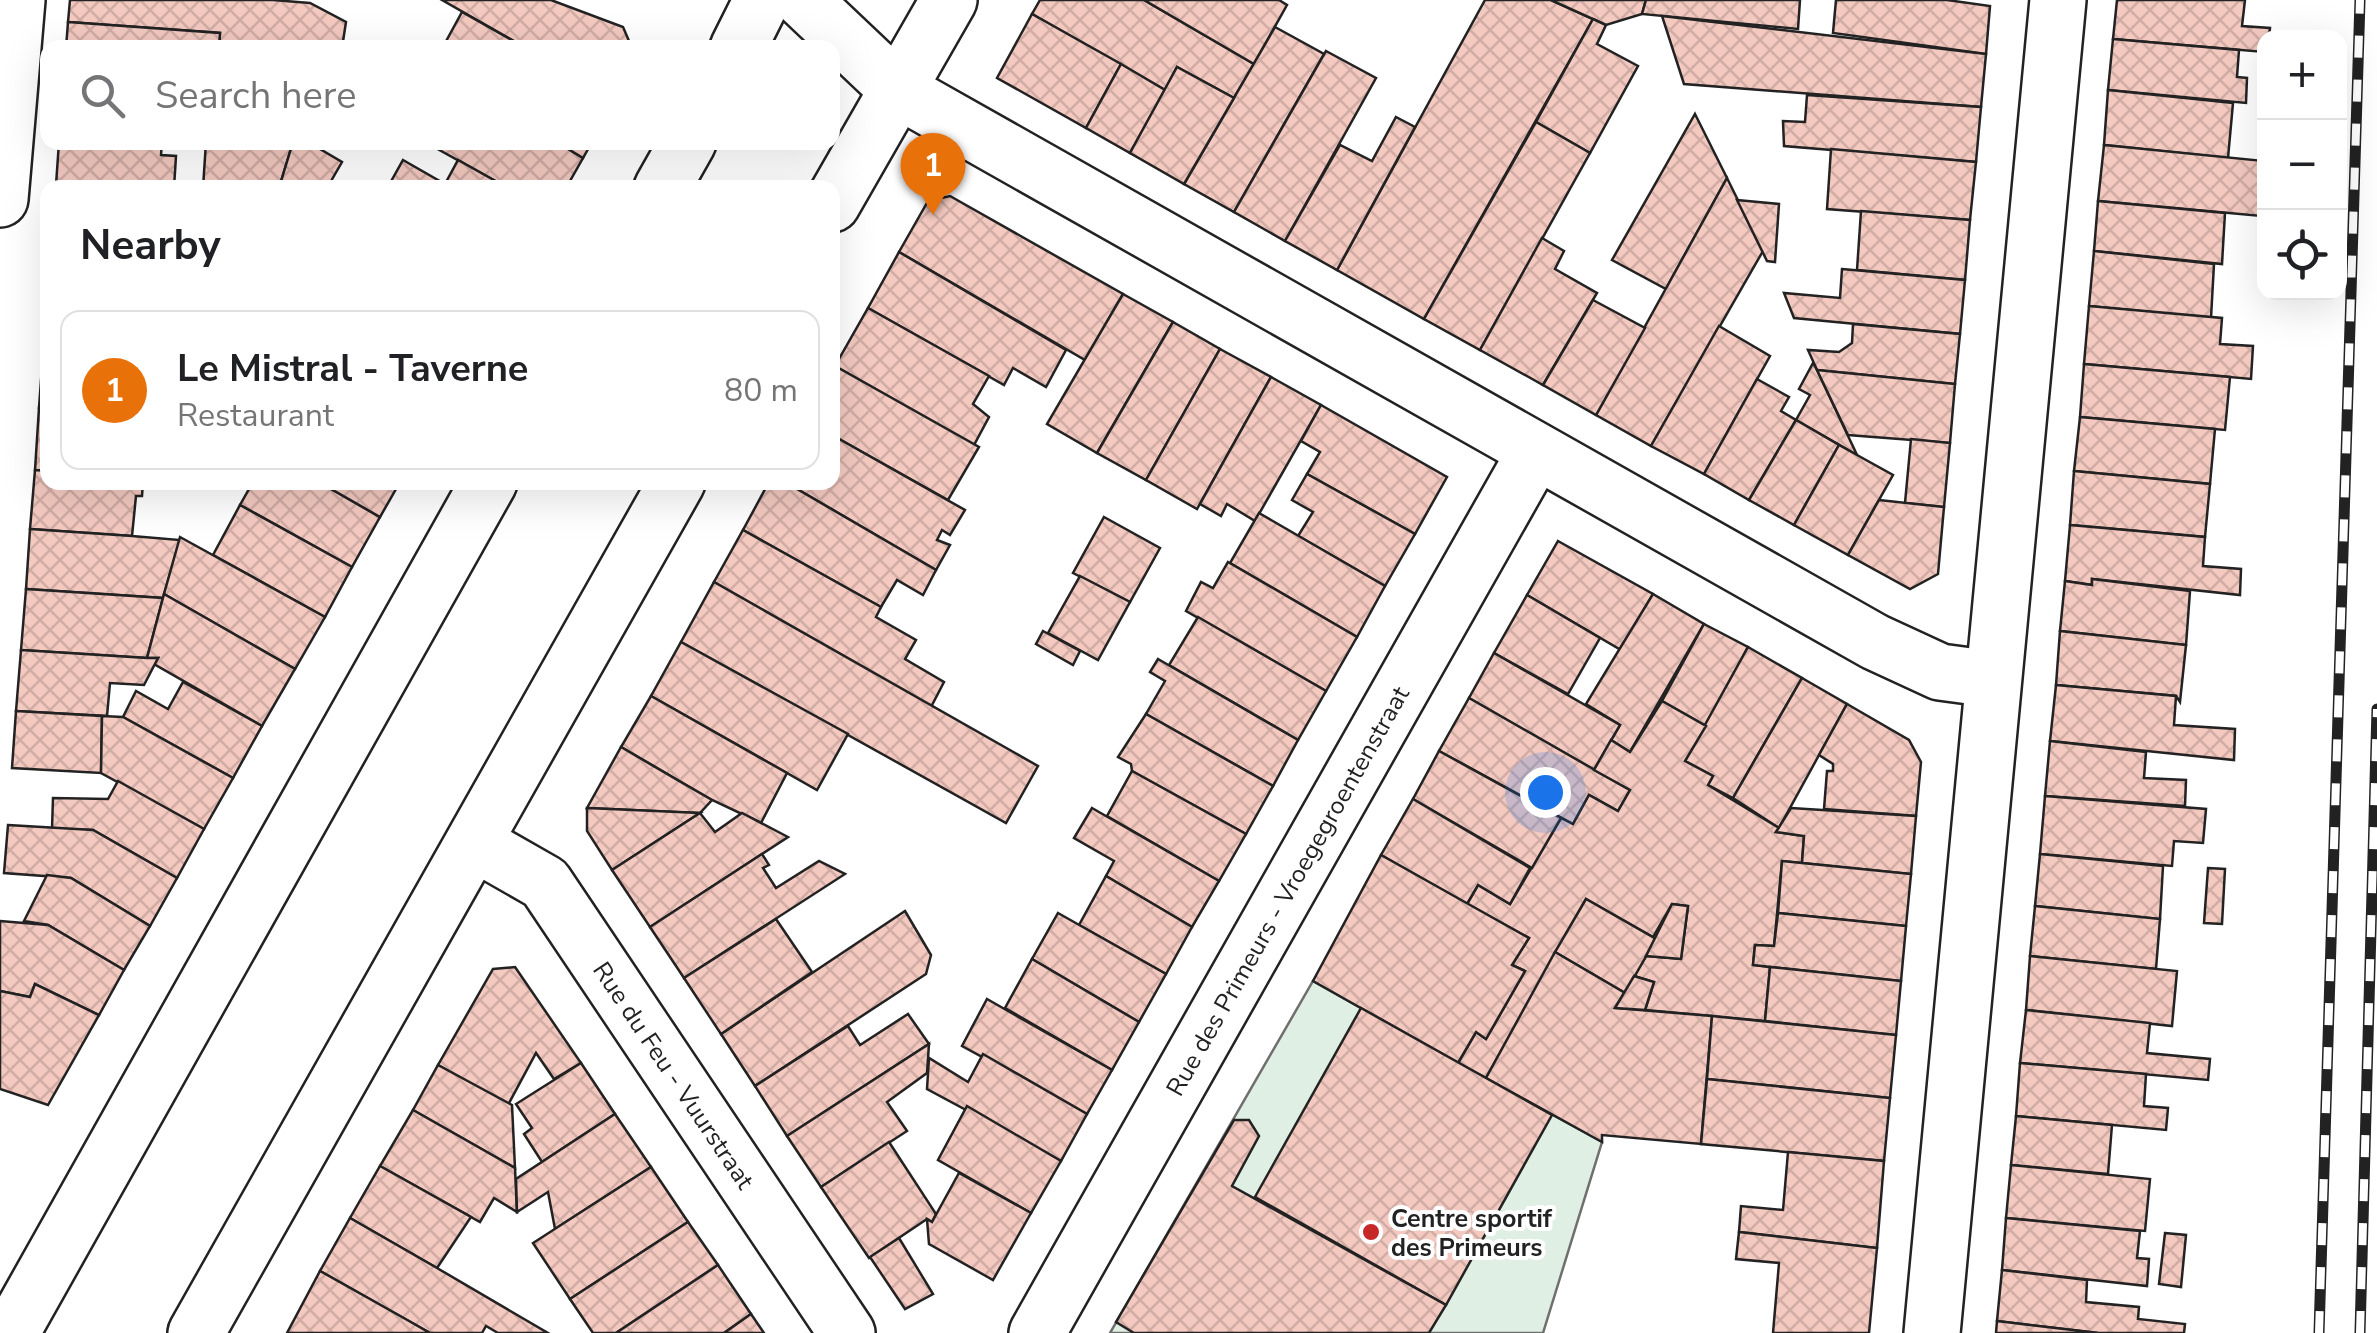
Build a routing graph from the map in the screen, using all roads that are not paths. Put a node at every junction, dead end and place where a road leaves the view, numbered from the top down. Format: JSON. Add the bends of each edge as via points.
{"nodes":[{"id":1,"x":17,"y":0,"type":"edge"},
{"id":2,"x":762,"y":0,"type":"edge"},
{"id":3,"x":802,"y":0,"type":"edge"},
{"id":4,"x":949,"y":0,"type":"edge"},
{"id":5,"x":2058,"y":0,"type":"edge"},
{"id":6,"x":742,"y":40,"type":"edge"},
{"id":7,"x":898,"y":90,"type":"junction"},
{"id":8,"x":683,"y":150,"type":"edge"},
{"id":9,"x":667,"y":180,"type":"edge"},
{"id":10,"x":840,"y":190,"type":"edge"},
{"id":11,"x":0,"y":199,"type":"edge"},
{"id":12,"x":1536,"y":450,"type":"junction"},
{"id":13,"x":485,"y":490,"type":"edge"},
{"id":14,"x":673,"y":490,"type":"edge"},
{"id":15,"x":1992,"y":680,"type":"junction"},
{"id":16,"x":475,"y":843,"type":"junction"},
{"id":17,"x":11,"y":1333,"type":"edge"},
{"id":18,"x":196,"y":1333,"type":"edge"},
{"id":19,"x":847,"y":1333,"type":"edge"},
{"id":20,"x":1037,"y":1333,"type":"edge"},
{"id":21,"x":1932,"y":1333,"type":"edge"}],
"edges":[{"from":1,"to":11,"type":"street"},
{"from":2,"to":6,"type":"street"},
{"from":3,"to":7,"type":"street"},
{"from":4,"to":7,"type":"street"},
{"from":5,"to":15,"type":"street"},
{"from":7,"to":10,"type":"street"},
{"from":7,"to":12,"type":"street"},
{"from":8,"to":9,"type":"street"},
{"from":12,"to":15,"type":"street","via":[[1875,642],[1940,672]]},
{"from":12,"to":20,"type":"street","name":"Rue des Primeurs - Vroegegroentenstraat"},
{"from":13,"to":17,"type":"street"},
{"from":14,"to":16,"type":"street"},
{"from":15,"to":21,"type":"street"},
{"from":16,"to":18,"type":"street"},
{"from":16,"to":19,"type":"street","name":"Rue du Feu - Vuurstraat","via":[[545,884]]}]}
